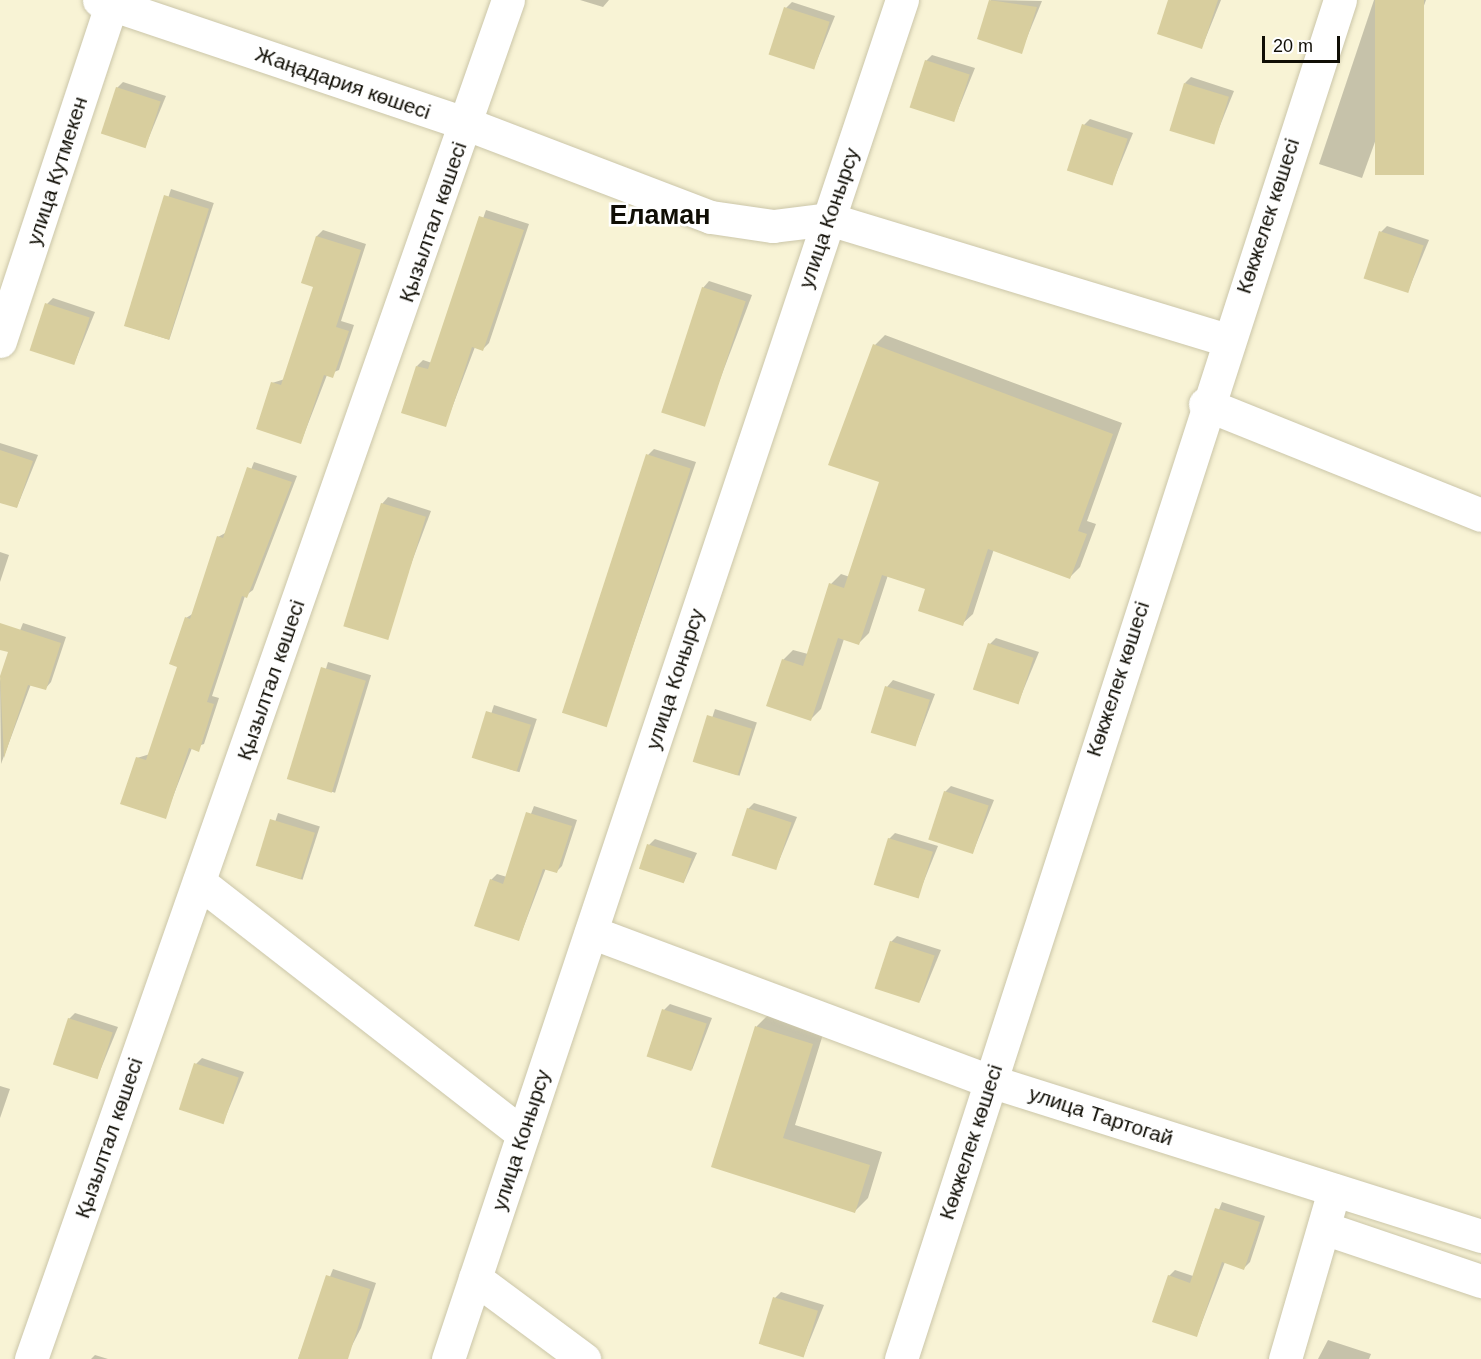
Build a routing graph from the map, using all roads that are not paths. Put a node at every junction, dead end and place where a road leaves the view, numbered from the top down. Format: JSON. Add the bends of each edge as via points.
{"nodes":[{"id":1,"x":508,"y":0,"type":"edge"},
{"id":2,"x":902,"y":0,"type":"edge"},
{"id":3,"x":1340,"y":0,"type":"edge"},
{"id":4,"x":108,"y":2,"type":"edge"},
{"id":5,"x":467,"y":124,"type":"junction"},
{"id":6,"x":829,"y":219,"type":"junction"},
{"id":7,"x":1227,"y":340,"type":"junction"},
{"id":8,"x":0,"y":341,"type":"edge"},
{"id":9,"x":1205,"y":404,"type":"junction"},
{"id":10,"x":1481,"y":515,"type":"edge"},
{"id":11,"x":199,"y":882,"type":"junction"},
{"id":12,"x":591,"y":932,"type":"junction"},
{"id":13,"x":990,"y":1081,"type":"junction"},
{"id":14,"x":523,"y":1134,"type":"junction"},
{"id":15,"x":1335,"y":1190,"type":"junction"},
{"id":16,"x":1324,"y":1228,"type":"junction"},
{"id":17,"x":1481,"y":1236,"type":"edge"},
{"id":18,"x":475,"y":1278,"type":"junction"},
{"id":19,"x":1481,"y":1281,"type":"edge"},
{"id":20,"x":31,"y":1359,"type":"edge"},
{"id":21,"x":448,"y":1359,"type":"edge"},
{"id":22,"x":584,"y":1359,"type":"edge"},
{"id":23,"x":901,"y":1359,"type":"edge"},
{"id":24,"x":1285,"y":1359,"type":"edge"}],
"edges":[{"from":1,"to":5,"type":"street","name":"Қызылтал көшесі"},
{"from":2,"to":6,"type":"street","name":"улица Конырсу"},
{"from":3,"to":7,"type":"street","name":"Көкжелек көшесі"},
{"from":4,"to":5,"type":"street","name":"Жаңадария көшесі"},
{"from":4,"to":8,"type":"street","name":"улица Кутмекен"},
{"from":5,"to":6,"type":"street","name":"Жаңадария көшесі","via":[[711,217],[773,226]]},
{"from":5,"to":11,"type":"street","name":"Қызылтал көшесі"},
{"from":6,"to":7,"type":"street"},
{"from":6,"to":12,"type":"street","name":"улица Конырсу"},
{"from":7,"to":9,"type":"street","name":"Көкжелек көшесі"},
{"from":9,"to":10,"type":"street"},
{"from":9,"to":13,"type":"street","name":"Көкжелек көшесі"},
{"from":11,"to":14,"type":"street"},
{"from":11,"to":20,"type":"street","name":"Қызылтал көшесі"},
{"from":12,"to":13,"type":"street","name":"улица Тартогай"},
{"from":12,"to":14,"type":"street","name":"улица Конырсу"},
{"from":13,"to":15,"type":"street","name":"улица Тартогай"},
{"from":13,"to":23,"type":"street","name":"Көкжелек көшесі"},
{"from":14,"to":18,"type":"street","name":"улица Конырсу"},
{"from":15,"to":16,"type":"street"},
{"from":15,"to":17,"type":"street","name":"улица Тартогай"},
{"from":16,"to":19,"type":"street"},
{"from":16,"to":24,"type":"street"},
{"from":18,"to":21,"type":"street","name":"улица Конырсу"},
{"from":18,"to":22,"type":"street"}]}
